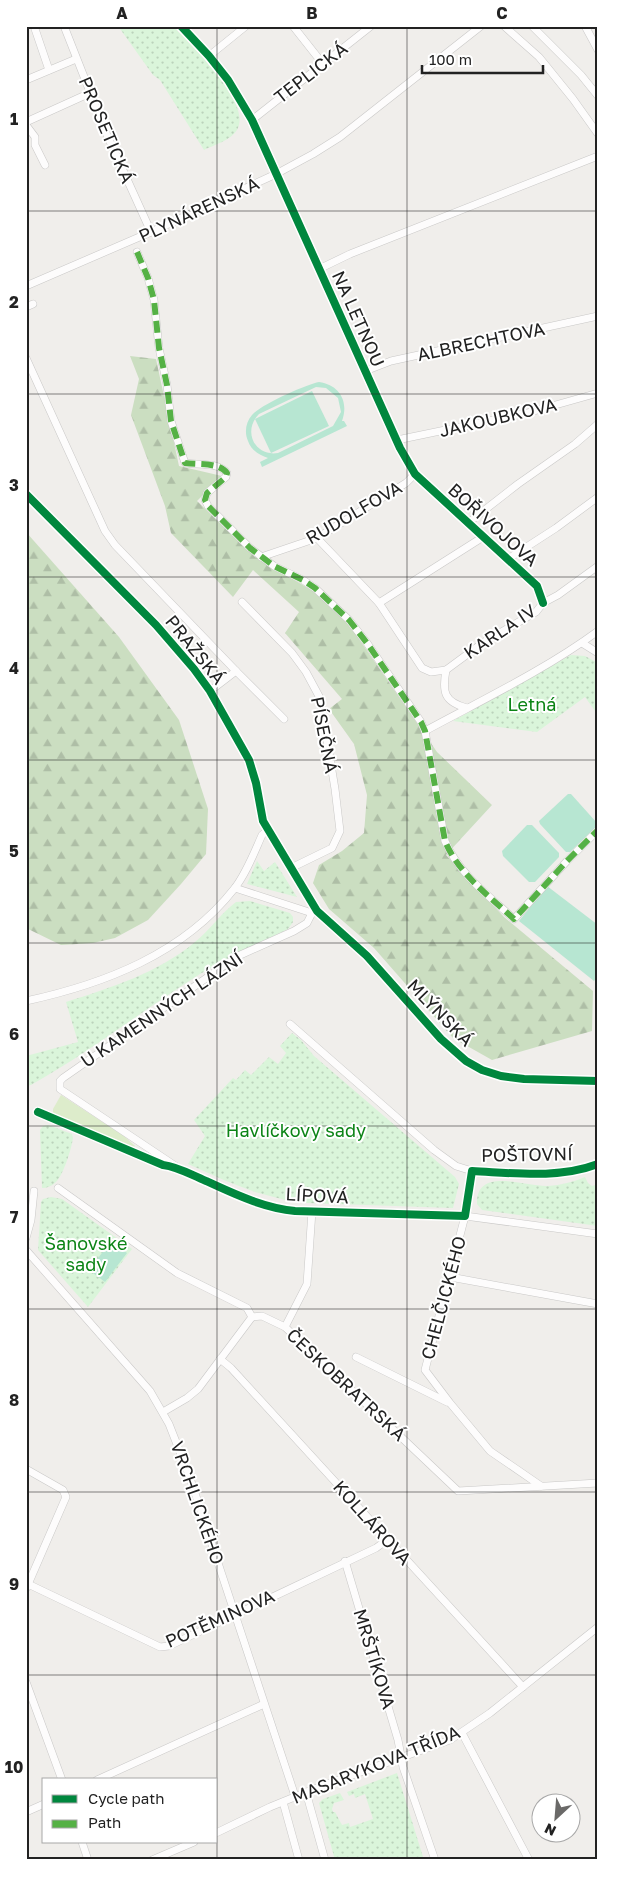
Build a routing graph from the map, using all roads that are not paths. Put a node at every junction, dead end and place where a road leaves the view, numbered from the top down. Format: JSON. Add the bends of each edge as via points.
{"nodes":[{"id":1,"x":34,"y":26,"type":"edge"},
{"id":2,"x":64,"y":26,"type":"edge"},
{"id":3,"x":181,"y":26,"type":"edge"},
{"id":4,"x":246,"y":26,"type":"edge"},
{"id":5,"x":293,"y":26,"type":"edge"},
{"id":6,"x":371,"y":26,"type":"edge"},
{"id":7,"x":481,"y":26,"type":"edge"},
{"id":8,"x":504,"y":26,"type":"edge"},
{"id":9,"x":532,"y":26,"type":"edge"},
{"id":10,"x":585,"y":26,"type":"edge"},
{"id":11,"x":598,"y":50,"type":"edge"},
{"id":12,"x":209,"y":56,"type":"junction"},
{"id":13,"x":76,"y":59,"type":"junction"},
{"id":14,"x":323,"y":64,"type":"junction"},
{"id":15,"x":49,"y":70,"type":"junction"},
{"id":16,"x":26,"y":80,"type":"edge"},
{"id":17,"x":90,"y":92,"type":"junction"},
{"id":18,"x":598,"y":96,"type":"edge"},
{"id":19,"x":252,"y":120,"type":"junction"},
{"id":20,"x":26,"y":123,"type":"edge"},
{"id":21,"x":598,"y":134,"type":"edge"},
{"id":22,"x":598,"y":156,"type":"edge"},
{"id":23,"x":45,"y":166,"type":"dead end"},
{"id":24,"x":276,"y":174,"type":"junction"},
{"id":25,"x":151,"y":232,"type":"junction"},
{"id":26,"x":136,"y":252,"type":"dead end"},
{"id":27,"x":319,"y":269,"type":"junction"},
{"id":28,"x":26,"y":286,"type":"edge"},
{"id":29,"x":598,"y":316,"type":"edge"},
{"id":30,"x":26,"y":358,"type":"edge"},
{"id":31,"x":365,"y":371,"type":"junction"},
{"id":32,"x":598,"y":393,"type":"edge"},
{"id":33,"x":598,"y":424,"type":"edge"},
{"id":34,"x":397,"y":440,"type":"junction"},
{"id":35,"x":415,"y":474,"type":"junction"},
{"id":36,"x":26,"y":494,"type":"edge"},
{"id":37,"x":598,"y":497,"type":"edge"},
{"id":38,"x":468,"y":523,"type":"junction"},
{"id":39,"x":483,"y":537,"type":"junction"},
{"id":40,"x":317,"y":538,"type":"junction"},
{"id":41,"x":261,"y":557,"type":"junction"},
{"id":42,"x":508,"y":559,"type":"junction"},
{"id":43,"x":598,"y":566,"type":"edge"},
{"id":44,"x":242,"y":602,"type":"dead end"},
{"id":45,"x":380,"y":603,"type":"junction"},
{"id":46,"x":543,"y":603,"type":"junction"},
{"id":47,"x":598,"y":631,"type":"edge"},
{"id":48,"x":582,"y":643,"type":"junction"},
{"id":49,"x":598,"y":653,"type":"edge"},
{"id":50,"x":446,"y":670,"type":"junction"},
{"id":51,"x":236,"y":671,"type":"junction"},
{"id":52,"x":210,"y":691,"type":"junction"},
{"id":53,"x":467,"y":708,"type":"junction"},
{"id":54,"x":284,"y":719,"type":"dead end"},
{"id":55,"x":425,"y":731,"type":"junction"},
{"id":56,"x":268,"y":830,"type":"junction"},
{"id":57,"x":598,"y":830,"type":"edge"},
{"id":58,"x":291,"y":868,"type":"junction"},
{"id":59,"x":235,"y":888,"type":"junction"},
{"id":60,"x":315,"y":912,"type":"junction"},
{"id":61,"x":26,"y":1001,"type":"edge"},
{"id":62,"x":290,"y":1024,"type":"dead end"},
{"id":63,"x":63,"y":1078,"type":"joint"},
{"id":64,"x":598,"y":1081,"type":"edge"},
{"id":65,"x":598,"y":1164,"type":"edge"},
{"id":66,"x":472,"y":1171,"type":"junction"},
{"id":67,"x":58,"y":1188,"type":"dead end"},
{"id":68,"x":34,"y":1192,"type":"dead end"},
{"id":69,"x":312,"y":1211,"type":"junction"},
{"id":70,"x":465,"y":1216,"type":"junction"},
{"id":71,"x":598,"y":1234,"type":"edge"},
{"id":72,"x":26,"y":1238,"type":"edge"},
{"id":73,"x":26,"y":1250,"type":"edge"},
{"id":74,"x":450,"y":1277,"type":"junction"},
{"id":75,"x":598,"y":1304,"type":"edge"},
{"id":76,"x":252,"y":1317,"type":"junction"},
{"id":77,"x":284,"y":1327,"type":"junction"},
{"id":78,"x":356,"y":1357,"type":"dead end"},
{"id":79,"x":220,"y":1359,"type":"junction"},
{"id":80,"x":450,"y":1403,"type":"junction"},
{"id":81,"x":163,"y":1412,"type":"junction"},
{"id":82,"x":26,"y":1470,"type":"edge"},
{"id":83,"x":598,"y":1483,"type":"edge"},
{"id":84,"x":542,"y":1486,"type":"junction"},
{"id":85,"x":387,"y":1540,"type":"junction"},
{"id":86,"x":344,"y":1561,"type":"junction"},
{"id":87,"x":27,"y":1585,"type":"edge"},
{"id":88,"x":235,"y":1614,"type":"junction"},
{"id":89,"x":598,"y":1627,"type":"edge"},
{"id":90,"x":26,"y":1682,"type":"edge"},
{"id":91,"x":523,"y":1687,"type":"junction"},
{"id":92,"x":264,"y":1704,"type":"junction"},
{"id":93,"x":462,"y":1733,"type":"junction"},
{"id":94,"x":401,"y":1758,"type":"junction"},
{"id":95,"x":61,"y":1778,"type":"edge"},
{"id":96,"x":101,"y":1778,"type":"edge"},
{"id":97,"x":306,"y":1792,"type":"junction"},
{"id":98,"x":295,"y":1796,"type":"junction"},
{"id":99,"x":283,"y":1802,"type":"junction"},
{"id":100,"x":42,"y":1805,"type":"edge"},
{"id":101,"x":26,"y":1812,"type":"edge"},
{"id":102,"x":218,"y":1832,"type":"edge"},
{"id":103,"x":83,"y":1844,"type":"edge"},
{"id":104,"x":189,"y":1844,"type":"edge"},
{"id":105,"x":88,"y":1860,"type":"edge"},
{"id":106,"x":152,"y":1860,"type":"edge"},
{"id":107,"x":299,"y":1860,"type":"edge"},
{"id":108,"x":326,"y":1860,"type":"edge"},
{"id":109,"x":435,"y":1860,"type":"edge"},
{"id":110,"x":529,"y":1860,"type":"edge"}],
"edges":[{"from":1,"to":15,"type":"street"},
{"from":2,"to":13,"type":"street","name":"PROSETICKÁ"},
{"from":3,"to":12,"type":"street","name":"NA LETNOU"},
{"from":4,"to":12,"type":"street"},
{"from":5,"to":14,"type":"street"},
{"from":6,"to":14,"type":"street","name":"TEPLICKÁ"},
{"from":7,"to":24,"type":"street","name":"PLYNÁRENSKÁ","via":[[340,137]]},
{"from":8,"to":21,"type":"street","via":[[538,57],[574,99]]},
{"from":9,"to":18,"type":"street"},
{"from":10,"to":11,"type":"street"},
{"from":12,"to":19,"type":"street","name":"NA LETNOU"},
{"from":13,"to":15,"type":"street"},
{"from":13,"to":17,"type":"street","name":"PROSETICKÁ"},
{"from":14,"to":19,"type":"street","name":"TEPLICKÁ"},
{"from":15,"to":16,"type":"street"},
{"from":17,"to":20,"type":"street"},
{"from":17,"to":25,"type":"street","name":"PROSETICKÁ"},
{"from":19,"to":24,"type":"street","name":"NA LETNOU"},
{"from":20,"to":23,"type":"street","via":[[35,137]]},
{"from":22,"to":27,"type":"street"},
{"from":24,"to":25,"type":"street","name":"PLYNÁRENSKÁ"},
{"from":24,"to":27,"type":"street","name":"NA LETNOU"},
{"from":25,"to":28,"type":"street","name":"PLYNÁRENSKÁ"},
{"from":26,"to":41,"type":"street","via":[[154,300],[171,421],[185,463],[225,469],[226,477],[207,493],[205,500],[231,531]]},
{"from":27,"to":31,"type":"street","name":"NA LETNOU"},
{"from":29,"to":31,"type":"street","name":"ALBRECHTOVA","via":[[391,361]]},
{"from":30,"to":51,"type":"street","name":"PRAŽSKÁ","via":[[105,532]]},
{"from":31,"to":34,"type":"street","name":"NA LETNOU"},
{"from":32,"to":34,"type":"street","name":"JAKOUBKOVA","via":[[527,413]]},
{"from":33,"to":38,"type":"street"},
{"from":34,"to":35,"type":"street","name":"NA LETNOU"},
{"from":35,"to":38,"type":"street","name":"BOŘIVOJOVA"},
{"from":35,"to":40,"type":"street","name":"RUDOLFOVA","via":[[406,484]]},
{"from":36,"to":52,"type":"street","name":"PRAŽSKÁ","via":[[156,625]]},
{"from":37,"to":42,"type":"street"},
{"from":38,"to":39,"type":"street","name":"BOŘIVOJOVA"},
{"from":39,"to":42,"type":"street","name":"BOŘIVOJOVA"},
{"from":39,"to":45,"type":"street"},
{"from":40,"to":41,"type":"street","name":"RUDOLFOVA"},
{"from":40,"to":45,"type":"street"},
{"from":41,"to":55,"type":"street","via":[[314,588],[349,620]]},
{"from":42,"to":46,"type":"street","name":"BOŘIVOJOVA","via":[[537,586]]},
{"from":43,"to":46,"type":"street","name":"KARLA IV"},
{"from":44,"to":58,"type":"street","name":"PÍSEČNÁ","via":[[292,652],[320,698],[340,831],[332,848]]},
{"from":45,"to":50,"type":"street","via":[[422,668],[431,672]]},
{"from":46,"to":50,"type":"street","name":"KARLA IV","via":[[536,612],[484,642]]},
{"from":47,"to":48,"type":"street"},
{"from":48,"to":49,"type":"street"},
{"from":48,"to":53,"type":"street"},
{"from":50,"to":53,"type":"street","name":"KARLA IV","via":[[443,690],[449,701]]},
{"from":51,"to":52,"type":"street","name":"PRAŽSKÁ"},
{"from":51,"to":54,"type":"street","name":"PRAŽSKÁ"},
{"from":52,"to":56,"type":"street","name":"PRAŽSKÁ","via":[[249,760]]},
{"from":53,"to":55,"type":"street"},
{"from":55,"to":57,"type":"street","via":[[450,854],[472,881],[514,919]]},
{"from":56,"to":58,"type":"street","name":"PRAŽSKÁ"},
{"from":56,"to":59,"type":"street","via":[[262,835]]},
{"from":58,"to":60,"type":"street","name":"PRAŽSKÁ"},
{"from":59,"to":60,"type":"street"},
{"from":59,"to":61,"type":"street","via":[[198,925],[156,956],[103,979]]},
{"from":60,"to":63,"type":"street","name":"U KAMENNÝCH LÁZNÍ","via":[[307,923],[294,931],[238,956]]},
{"from":60,"to":64,"type":"street","name":"MLÝNSKÁ","via":[[367,956],[429,1027],[466,1061],[482,1070],[513,1078]]},
{"from":62,"to":66,"type":"street","name":"POŠTOVNÍ","via":[[434,1150],[456,1166]]},
{"from":63,"to":69,"type":"street","name":"LÍPOVÁ","via":[[59,1086],[63,1092],[192,1175],[276,1209]]},
{"from":65,"to":66,"type":"street","name":"POŠTOVNÍ","via":[[554,1174]]},
{"from":66,"to":70,"type":"street","name":"POŠTOVNÍ"},
{"from":67,"to":76,"type":"street","name":"ČESKOBRATRSKÁ","via":[[177,1273],[247,1308]]},
{"from":68,"to":72,"type":"street"},
{"from":69,"to":70,"type":"street","name":"LÍPOVÁ"},
{"from":69,"to":77,"type":"street","via":[[306,1284]]},
{"from":70,"to":71,"type":"street","name":"LÍPOVÁ"},
{"from":70,"to":74,"type":"street","name":"CHELČICKÉHO"},
{"from":73,"to":81,"type":"street","name":"VRCHLICKÉHO","via":[[150,1391]]},
{"from":74,"to":75,"type":"street"},
{"from":74,"to":80,"type":"street","name":"CHELČICKÉHO","via":[[426,1370]]},
{"from":76,"to":77,"type":"street","name":"ČESKOBRATRSKÁ","via":[[262,1316]]},
{"from":76,"to":79,"type":"street"},
{"from":77,"to":84,"type":"street","name":"ČESKOBRATRSKÁ","via":[[458,1491]]},
{"from":78,"to":80,"type":"street","name":"CHELČICKÉHO"},
{"from":79,"to":81,"type":"street","via":[[194,1393]]},
{"from":79,"to":85,"type":"street","name":"KOLLÁROVA"},
{"from":80,"to":84,"type":"street","name":"CHELČICKÉHO","via":[[494,1455]]},
{"from":81,"to":88,"type":"street","name":"VRCHLICKÉHO","via":[[190,1475]]},
{"from":82,"to":87,"type":"street","via":[[63,1490],[66,1497]]},
{"from":83,"to":84,"type":"street","name":"ČESKOBRATRSKÁ"},
{"from":85,"to":86,"type":"street","name":"POTĚMINOVA"},
{"from":85,"to":91,"type":"street","name":"KOLLÁROVA"},
{"from":86,"to":88,"type":"street","name":"POTĚMINOVA"},
{"from":86,"to":94,"type":"street","name":"MRŠTÍKOVA"},
{"from":87,"to":88,"type":"street","name":"POTĚMINOVA","via":[[160,1647],[169,1646]]},
{"from":88,"to":92,"type":"street","name":"VRCHLICKÉHO"},
{"from":89,"to":91,"type":"street","name":"MASARYKOVA TŘÍDA"},
{"from":90,"to":95,"type":"street"},
{"from":91,"to":93,"type":"street","name":"MASARYKOVA TŘÍDA"},
{"from":92,"to":96,"type":"street"},
{"from":92,"to":98,"type":"street","name":"VRCHLICKÉHO"},
{"from":93,"to":94,"type":"street","name":"MASARYKOVA TŘÍDA"},
{"from":93,"to":110,"type":"street"},
{"from":94,"to":97,"type":"street","name":"MASARYKOVA TŘÍDA"},
{"from":94,"to":109,"type":"street","name":"MRŠTÍKOVA"},
{"from":97,"to":98,"type":"street","name":"MASARYKOVA TŘÍDA"},
{"from":97,"to":108,"type":"street"},
{"from":98,"to":99,"type":"street","name":"MASARYKOVA TŘÍDA"},
{"from":99,"to":102,"type":"street","name":"MASARYKOVA TŘÍDA"},
{"from":99,"to":107,"type":"street"},
{"from":100,"to":101,"type":"street"},
{"from":103,"to":105,"type":"street"},
{"from":104,"to":106,"type":"street"}]}
